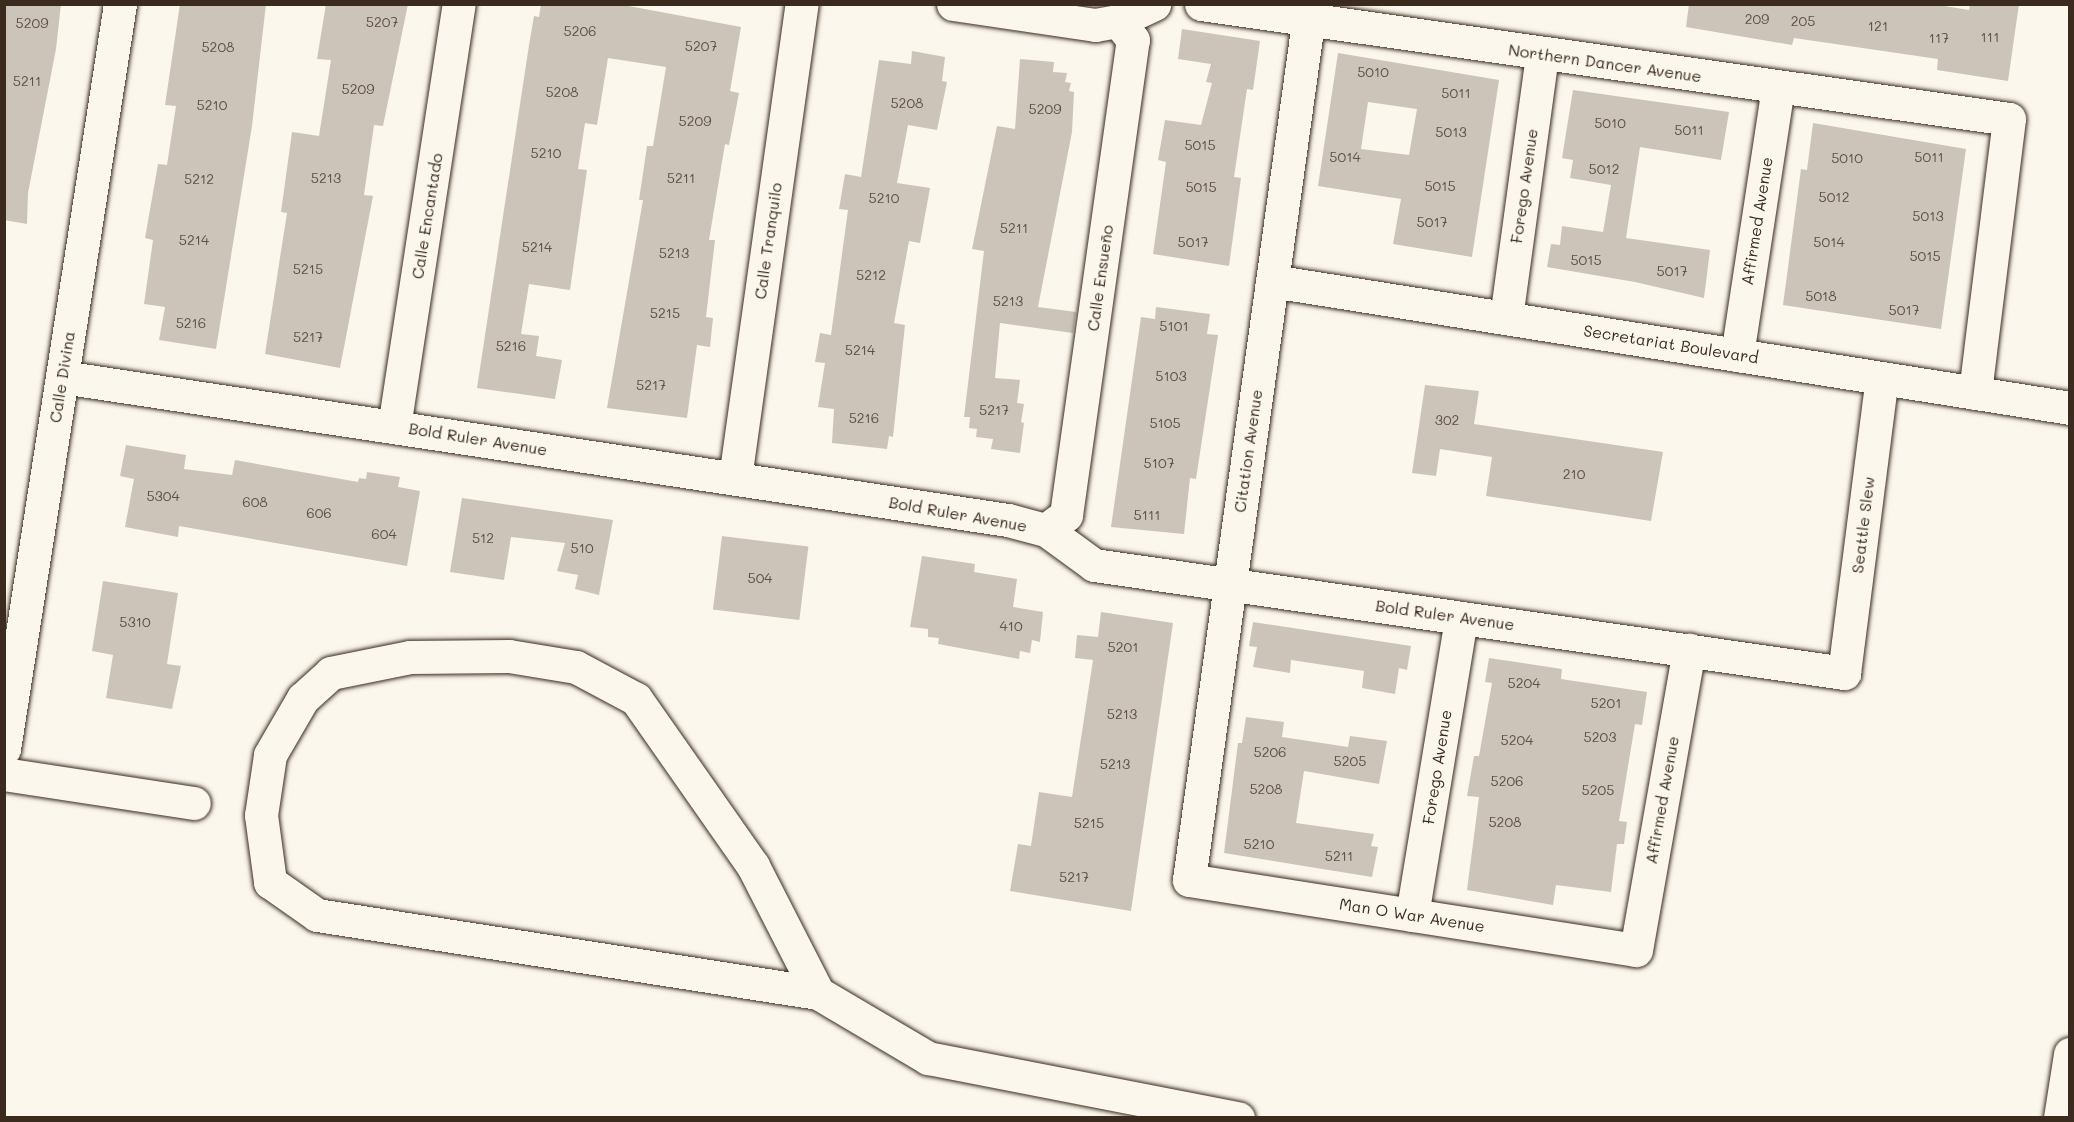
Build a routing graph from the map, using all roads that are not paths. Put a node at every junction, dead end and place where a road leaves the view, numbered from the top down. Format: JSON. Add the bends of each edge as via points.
{"nodes":[{"id":1,"x":120,"y":4,"type":"edge"},
{"id":2,"x":459,"y":4,"type":"edge"},
{"id":3,"x":802,"y":4,"type":"edge"},
{"id":4,"x":953,"y":4,"type":"edge"},
{"id":5,"x":1154,"y":4,"type":"edge"},
{"id":6,"x":1202,"y":4,"type":"edge"},
{"id":7,"x":1118,"y":21,"type":"junction"},
{"id":8,"x":1308,"y":21,"type":"junction"},
{"id":9,"x":1542,"y":54,"type":"junction"},
{"id":10,"x":1778,"y":87,"type":"junction"},
{"id":11,"x":1272,"y":281,"type":"junction"},
{"id":12,"x":1506,"y":318,"type":"junction"},
{"id":13,"x":1737,"y":355,"type":"junction"},
{"id":14,"x":62,"y":377,"type":"junction"},
{"id":15,"x":1882,"y":378,"type":"junction"},
{"id":16,"x":1975,"y":393,"type":"junction"},
{"id":17,"x":2070,"y":408,"type":"edge"},
{"id":18,"x":394,"y":427,"type":"junction"},
{"id":19,"x":735,"y":478,"type":"junction"},
{"id":20,"x":1046,"y":530,"type":"junction"},
{"id":21,"x":1230,"y":585,"type":"junction"},
{"id":22,"x":1461,"y":618,"type":"junction"},
{"id":23,"x":1689,"y":650,"type":"junction"},
{"id":24,"x":1844,"y":673,"type":"joint"},
{"id":25,"x":4,"y":749,"type":"edge"},
{"id":26,"x":4,"y":774,"type":"edge"},
{"id":27,"x":195,"y":803,"type":"dead end"},
{"id":28,"x":1189,"y":880,"type":"joint"},
{"id":29,"x":1412,"y":915,"type":"junction"},
{"id":30,"x":1636,"y":950,"type":"joint"},
{"id":31,"x":818,"y":993,"type":"junction"},
{"id":32,"x":2070,"y":1054,"type":"edge"},
{"id":33,"x":1238,"y":1118,"type":"edge"},
{"id":34,"x":2060,"y":1118,"type":"edge"}],
"edges":[{"from":1,"to":14,"type":"street","name":"Calle Divina"},
{"from":2,"to":18,"type":"street","name":"Calle Encantado"},
{"from":3,"to":19,"type":"street","name":"Calle Tranquilo"},
{"from":4,"to":7,"type":"street","via":[[1095,25]]},
{"from":5,"to":7,"type":"street"},
{"from":6,"to":8,"type":"street","name":"Northern Dancer Avenue"},
{"from":7,"to":20,"type":"street","name":"Calle Ensueño","via":[[1133,40],[1075,456],[1066,515]]},
{"from":8,"to":9,"type":"street","name":"Northern Dancer Avenue"},
{"from":8,"to":11,"type":"street","name":"Citation Avenue"},
{"from":9,"to":10,"type":"street","name":"Northern Dancer Avenue"},
{"from":9,"to":12,"type":"street","name":"Forego Avenue"},
{"from":10,"to":13,"type":"street","name":"Affirmed Avenue"},
{"from":10,"to":16,"type":"street","name":"Northern Dancer Avenue","via":[[2008,119]]},
{"from":11,"to":12,"type":"street","name":"Secretariat Boulevard"},
{"from":11,"to":21,"type":"street","name":"Citation Avenue"},
{"from":12,"to":13,"type":"street","name":"Secretariat Boulevard"},
{"from":13,"to":15,"type":"street","name":"Secretariat Boulevard"},
{"from":14,"to":18,"type":"street","name":"Bold Ruler Avenue"},
{"from":14,"to":25,"type":"street","name":"Calle Divina"},
{"from":15,"to":16,"type":"street","name":"Secretariat Boulevard"},
{"from":15,"to":24,"type":"street","name":"Seattle Slew"},
{"from":16,"to":17,"type":"street","name":"Secretariat Boulevard"},
{"from":18,"to":19,"type":"street","name":"Bold Ruler Avenue"},
{"from":19,"to":20,"type":"street","name":"Bold Ruler Avenue","via":[[1008,520]]},
{"from":20,"to":21,"type":"street","name":"Bold Ruler Avenue","via":[[1094,565]]},
{"from":21,"to":22,"type":"street","name":"Bold Ruler Avenue"},
{"from":21,"to":28,"type":"street","name":"Citation Avenue"},
{"from":22,"to":23,"type":"street","name":"Bold Ruler Avenue"},
{"from":22,"to":29,"type":"street","name":"Forego Avenue"},
{"from":23,"to":24,"type":"street","name":"Bold Ruler Avenue"},
{"from":23,"to":30,"type":"street","name":"Affirmed Avenue"},
{"from":26,"to":27,"type":"street"},
{"from":28,"to":29,"type":"street","name":"Man O War Avenue"},
{"from":29,"to":30,"type":"street","name":"Man O War Avenue"},
{"from":31,"to":31,"type":"street","via":[[317,915],[270,882],[261,815],[270,755],[303,698],[332,673],[410,657],[509,656],[576,667],[636,699],[753,866]]},
{"from":31,"to":33,"type":"street","via":[[928,1058]]},
{"from":32,"to":34,"type":"street"}]}
